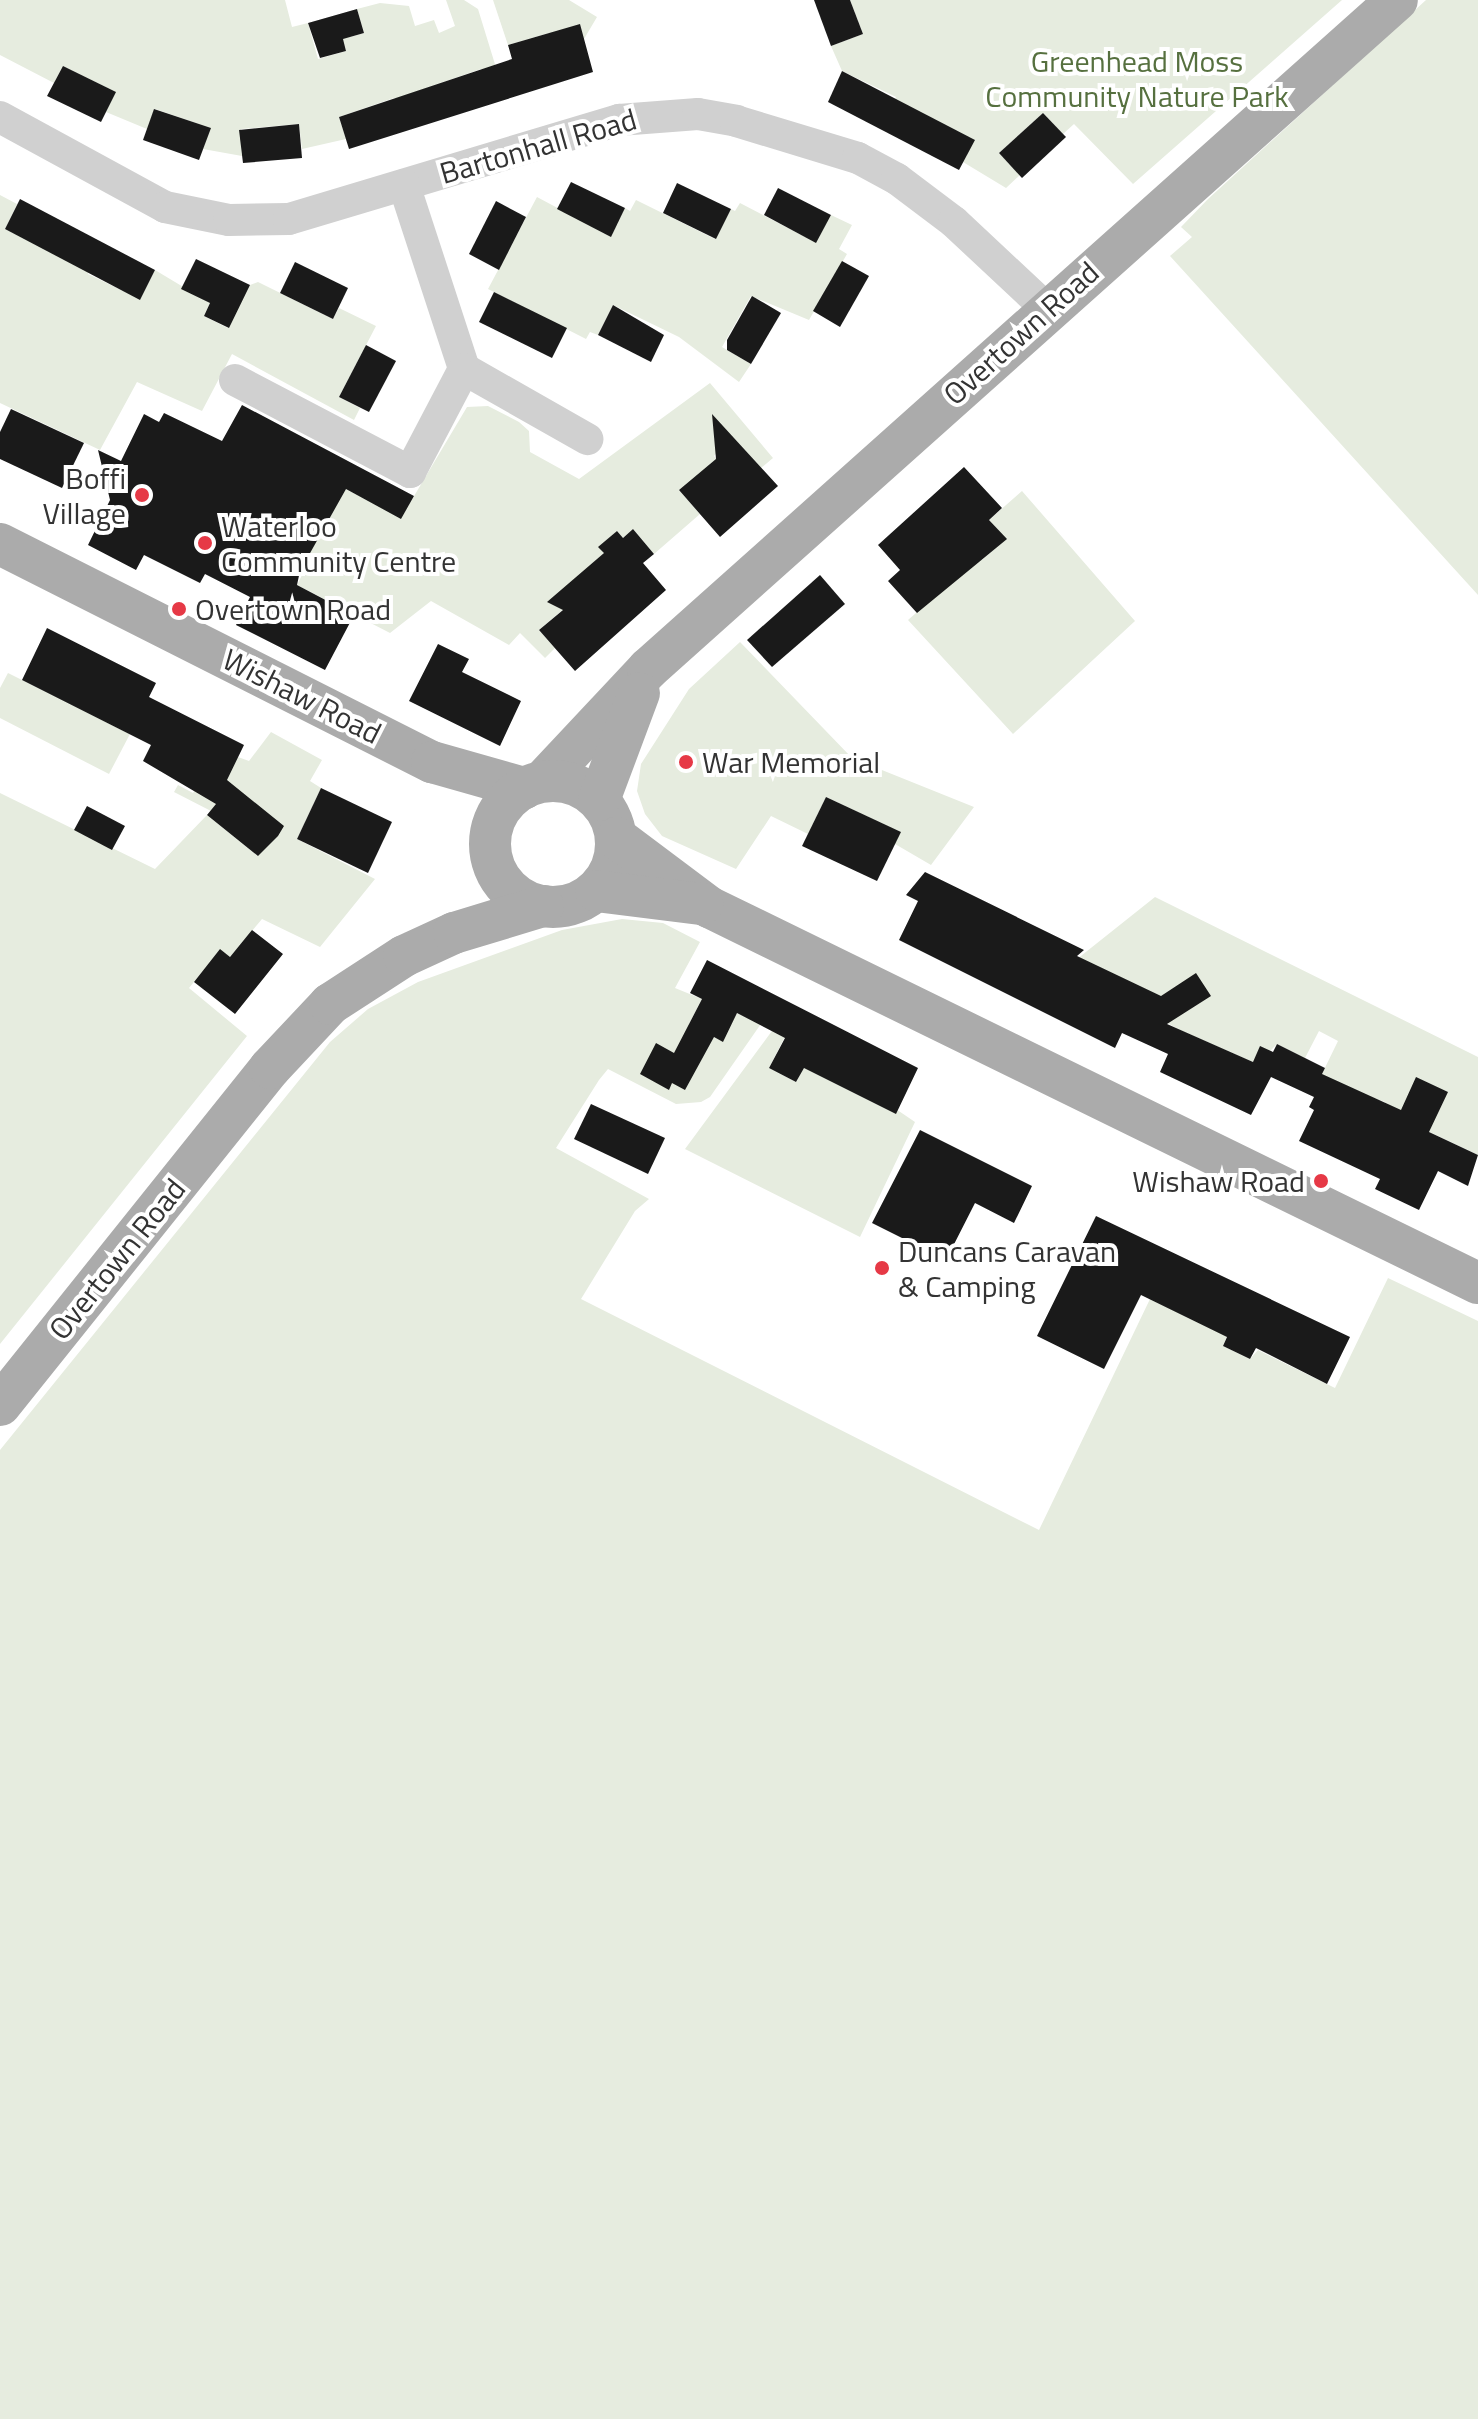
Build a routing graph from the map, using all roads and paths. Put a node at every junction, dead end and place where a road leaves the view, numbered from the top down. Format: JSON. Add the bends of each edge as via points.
{"nodes":[{"id":1,"x":1397,"y":0,"type":"edge"},
{"id":2,"x":0,"y":117,"type":"edge"},
{"id":3,"x":404,"y":185,"type":"junction"},
{"id":4,"x":1047,"y":309,"type":"junction"},
{"id":5,"x":464,"y":369,"type":"junction"},
{"id":6,"x":235,"y":380,"type":"dead end"},
{"id":7,"x":587,"y":439,"type":"dead end"},
{"id":8,"x":0,"y":544,"type":"edge"},
{"id":9,"x":648,"y":669,"type":"junction"},
{"id":10,"x":432,"y":762,"type":"junction"},
{"id":11,"x":533,"y":784,"type":"junction"},
{"id":12,"x":599,"y":800,"type":"junction"},
{"id":13,"x":617,"y":838,"type":"junction"},
{"id":14,"x":491,"y":856,"type":"junction"},
{"id":15,"x":596,"y":891,"type":"junction"},
{"id":16,"x":703,"y":904,"type":"junction"},
{"id":17,"x":543,"y":906,"type":"junction"},
{"id":18,"x":454,"y":933,"type":"junction"},
{"id":19,"x":1478,"y":1283,"type":"edge"},
{"id":20,"x":0,"y":1405,"type":"edge"}],
"edges":[{"from":1,"to":4,"type":"main road","name":"Overtown Road"},
{"from":2,"to":3,"type":"street","name":"Bartonhall Road","via":[[165,207],[229,220],[289,219]]},
{"from":3,"to":4,"type":"street","name":"Bartonhall Road","via":[[527,143],[619,120],[698,114],[736,121],[858,158],[897,179],[954,222]]},
{"from":3,"to":5,"type":"street"},
{"from":4,"to":9,"type":"main road","name":"Overtown Road"},
{"from":5,"to":6,"type":"street","via":[[410,472]]},
{"from":5,"to":7,"type":"street"},
{"from":8,"to":10,"type":"main road","name":"Wishaw Road"},
{"from":9,"to":11,"type":"main road","name":"Overtown Road"},
{"from":9,"to":12,"type":"main road","name":"Overtown Road"},
{"from":10,"to":11,"type":"main road","name":"Wishaw Road"},
{"from":10,"to":14,"type":"main road","name":"Wishaw Road"},
{"from":11,"to":12,"type":"main road","via":[[583,788]]},
{"from":11,"to":14,"type":"main road","via":[[496,816]]},
{"from":12,"to":13,"type":"main road"},
{"from":13,"to":15,"type":"main road","via":[[615,859]]},
{"from":13,"to":16,"type":"main road"},
{"from":14,"to":17,"type":"main road","via":[[512,892]]},
{"from":14,"to":18,"type":"main road"},
{"from":15,"to":16,"type":"main road"},
{"from":15,"to":17,"type":"main road","via":[[562,907]]},
{"from":16,"to":19,"type":"main road"},
{"from":17,"to":18,"type":"main road","name":"Overtown Road"},
{"from":18,"to":20,"type":"main road","name":"Overtown Road","via":[[404,956],[330,1004],[270,1068]]}]}
